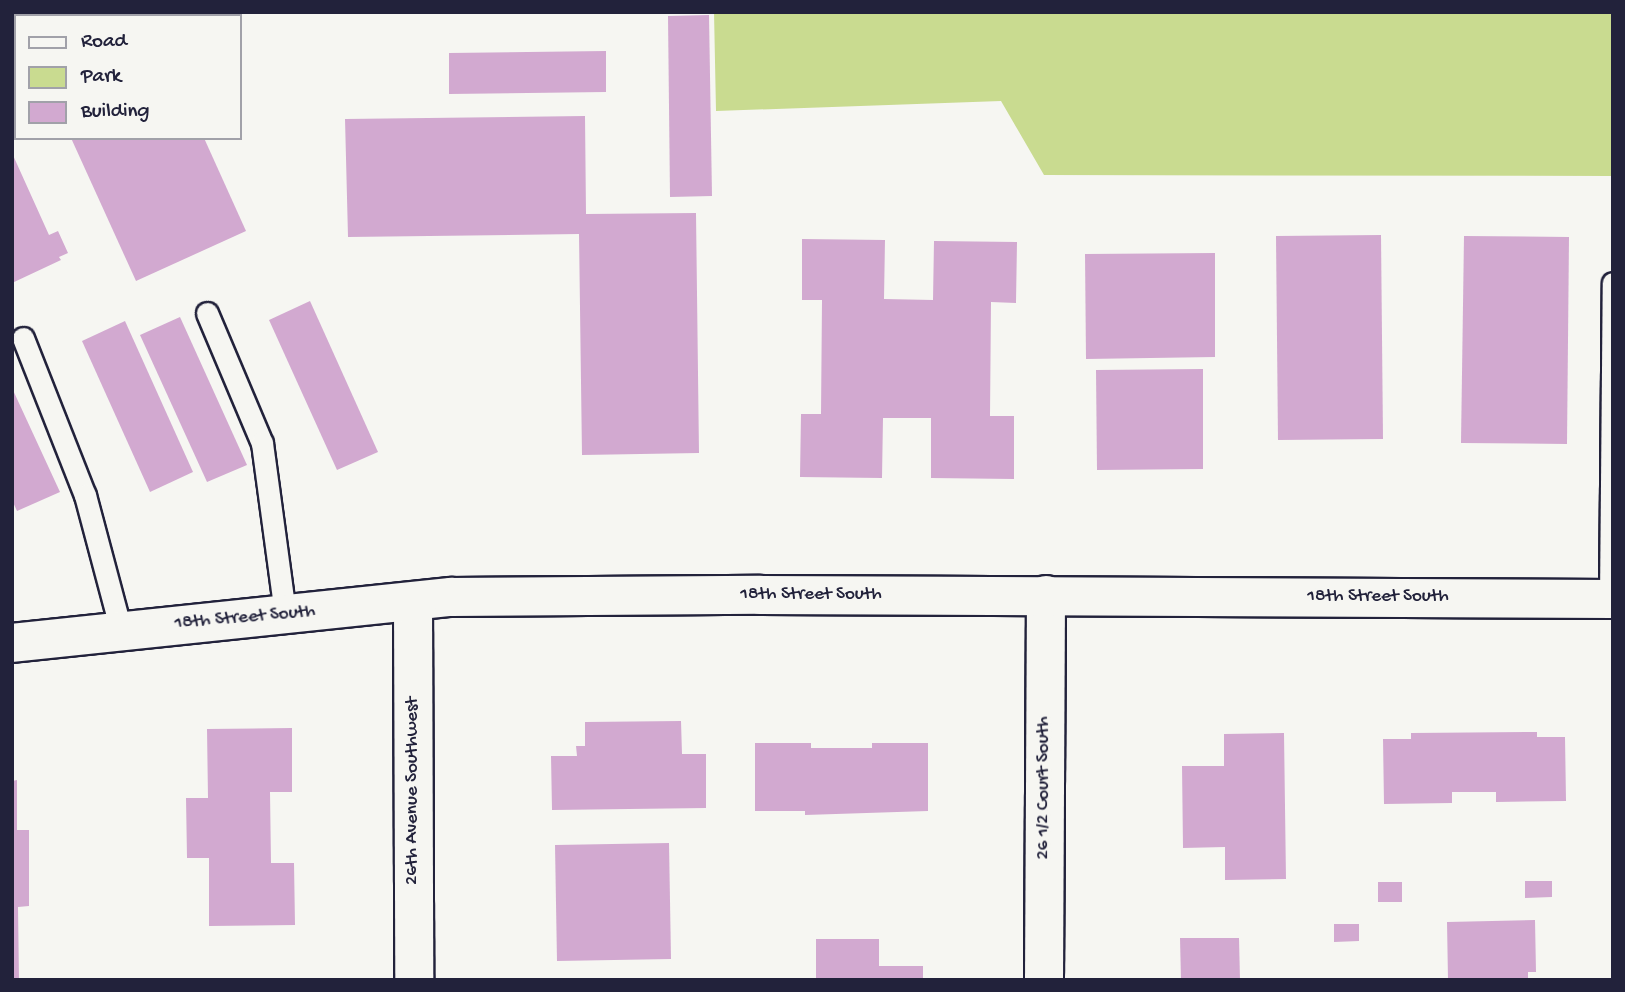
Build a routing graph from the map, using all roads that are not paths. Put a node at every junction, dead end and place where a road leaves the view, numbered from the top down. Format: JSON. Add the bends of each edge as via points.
{"nodes":[{"id":1,"x":1613,"y":283,"type":"edge"},
{"id":2,"x":207,"y":313,"type":"dead end"},
{"id":3,"x":23,"y":338,"type":"dead end"},
{"id":4,"x":1046,"y":595,"type":"junction"},
{"id":5,"x":1611,"y":599,"type":"edge"},
{"id":6,"x":413,"y":603,"type":"junction"},
{"id":7,"x":285,"y":614,"type":"junction"},
{"id":8,"x":121,"y":630,"type":"junction"},
{"id":9,"x":12,"y":642,"type":"edge"},
{"id":10,"x":414,"y":980,"type":"edge"},
{"id":11,"x":1044,"y":980,"type":"edge"}],
"edges":[{"from":1,"to":5,"type":"lane"},
{"from":2,"to":7,"type":"lane","via":[[262,443]]},
{"from":3,"to":8,"type":"lane","via":[[85,495]]},
{"from":4,"to":5,"type":"street","name":"18th Street South"},
{"from":4,"to":6,"type":"street","name":"18th Street South","via":[[585,595],[451,597]]},
{"from":4,"to":11,"type":"street","name":"26 1/2 Court South"},
{"from":6,"to":7,"type":"street","name":"18th Street South"},
{"from":6,"to":10,"type":"street","name":"26th Avenue Southwest"},
{"from":7,"to":8,"type":"street","name":"18th Street South"},
{"from":8,"to":9,"type":"street","name":"18th Street South"}]}
